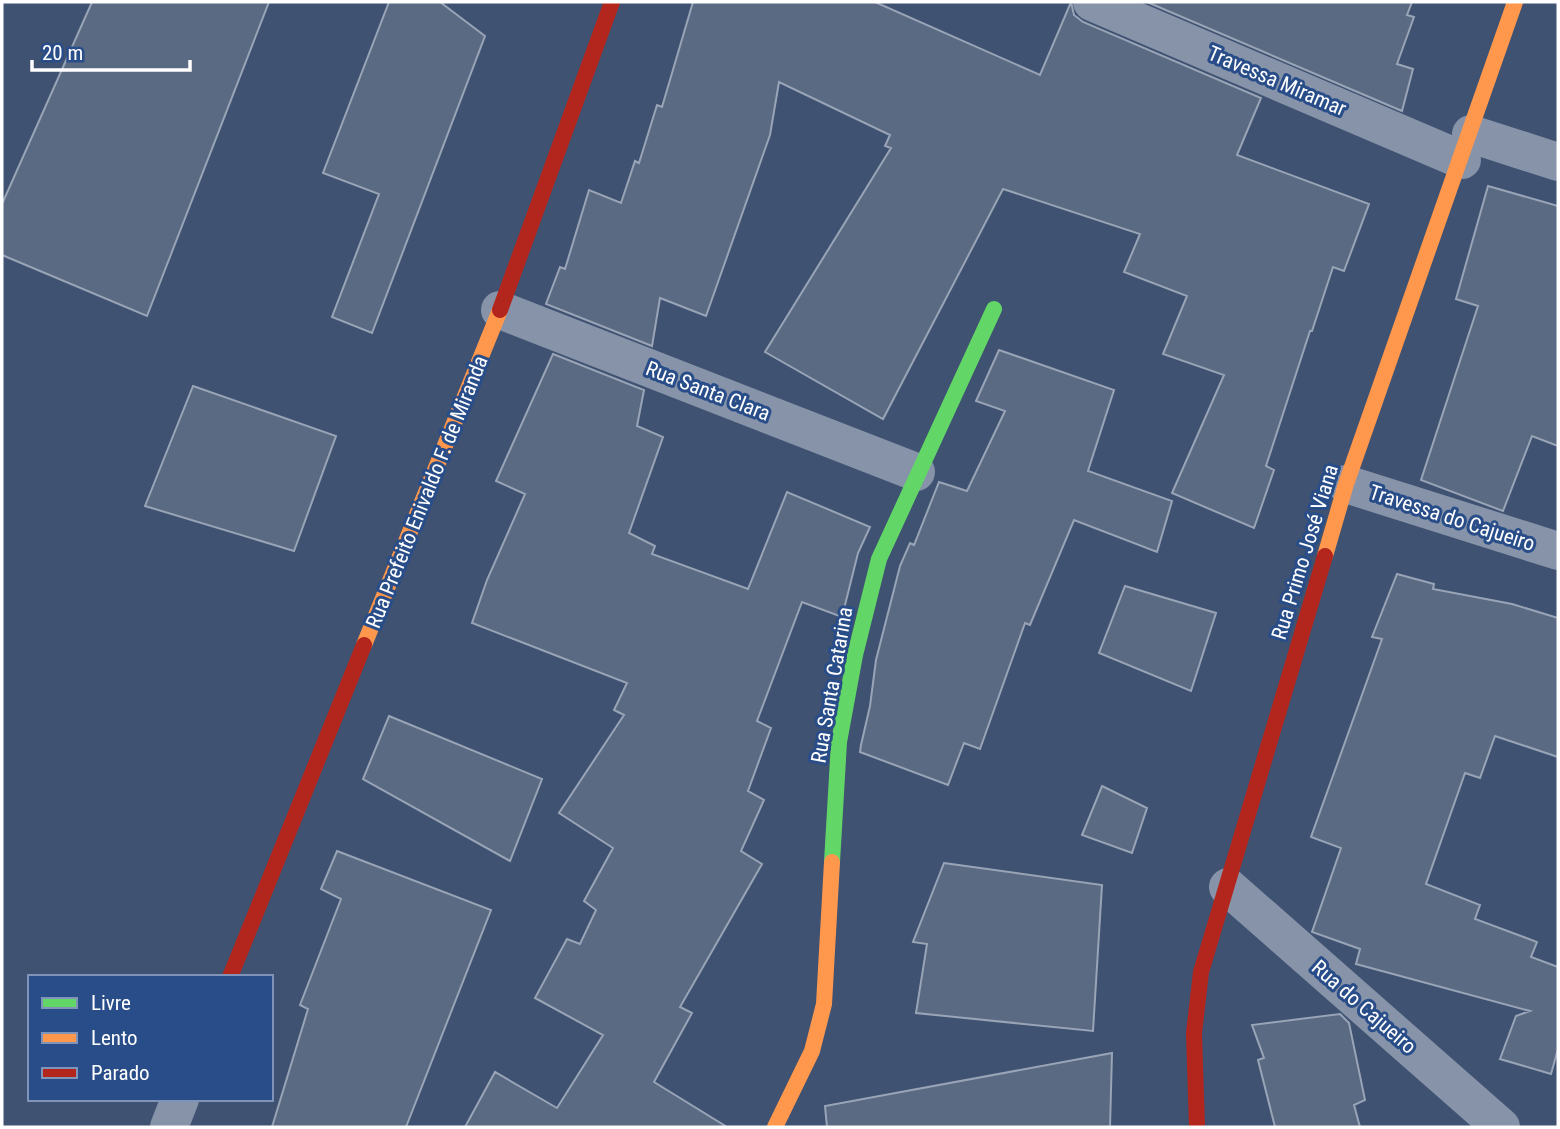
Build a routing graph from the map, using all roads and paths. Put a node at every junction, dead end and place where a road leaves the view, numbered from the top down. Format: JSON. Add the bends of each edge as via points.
{"nodes":[{"id":1,"x":611,"y":2,"type":"edge"},
{"id":2,"x":1092,"y":2,"type":"edge"},
{"id":3,"x":1515,"y":2,"type":"edge"},
{"id":4,"x":1466,"y":147,"type":"junction"},
{"id":5,"x":1558,"y":162,"type":"edge"},
{"id":6,"x":994,"y":309,"type":"dead end"},
{"id":7,"x":500,"y":310,"type":"junction"},
{"id":8,"x":916,"y":472,"type":"junction"},
{"id":9,"x":1346,"y":484,"type":"junction"},
{"id":10,"x":1558,"y":551,"type":"edge"},
{"id":11,"x":1228,"y":887,"type":"junction"},
{"id":12,"x":231,"y":975,"type":"edge"},
{"id":13,"x":179,"y":1101,"type":"edge"},
{"id":14,"x":169,"y":1127,"type":"edge"},
{"id":15,"x":775,"y":1127,"type":"edge"},
{"id":16,"x":1197,"y":1127,"type":"edge"},
{"id":17,"x":1501,"y":1127,"type":"edge"}],
"edges":[{"from":1,"to":7,"type":"street","name":"Rua Prefeito Enivaldo F. de Miranda"},
{"from":2,"to":4,"type":"street","name":"Travessa Miramar"},
{"from":3,"to":4,"type":"street","name":"Rua Primo José Viana"},
{"from":4,"to":5,"type":"street","name":"Travessa Miramar"},
{"from":4,"to":9,"type":"street","name":"Rua Primo José Viana"},
{"from":6,"to":8,"type":"street","name":"Rua Santa Catarina"},
{"from":7,"to":8,"type":"street","name":"Rua Santa Clara"},
{"from":7,"to":12,"type":"street","name":"Rua Prefeito Enivaldo F. de Miranda"},
{"from":8,"to":15,"type":"street","name":"Rua Santa Catarina","via":[[879,559],[846,705],[838,756],[824,1004],[812,1051]]},
{"from":9,"to":10,"type":"street","name":"Travessa do Cajueiro"},
{"from":9,"to":11,"type":"street","name":"Rua Primo José Viana"},
{"from":11,"to":16,"type":"street","name":"Rua Primo José Viana","via":[[1208,942],[1196,1002]]},
{"from":11,"to":17,"type":"street","name":"Rua do Cajueiro"},
{"from":13,"to":14,"type":"street"}]}
